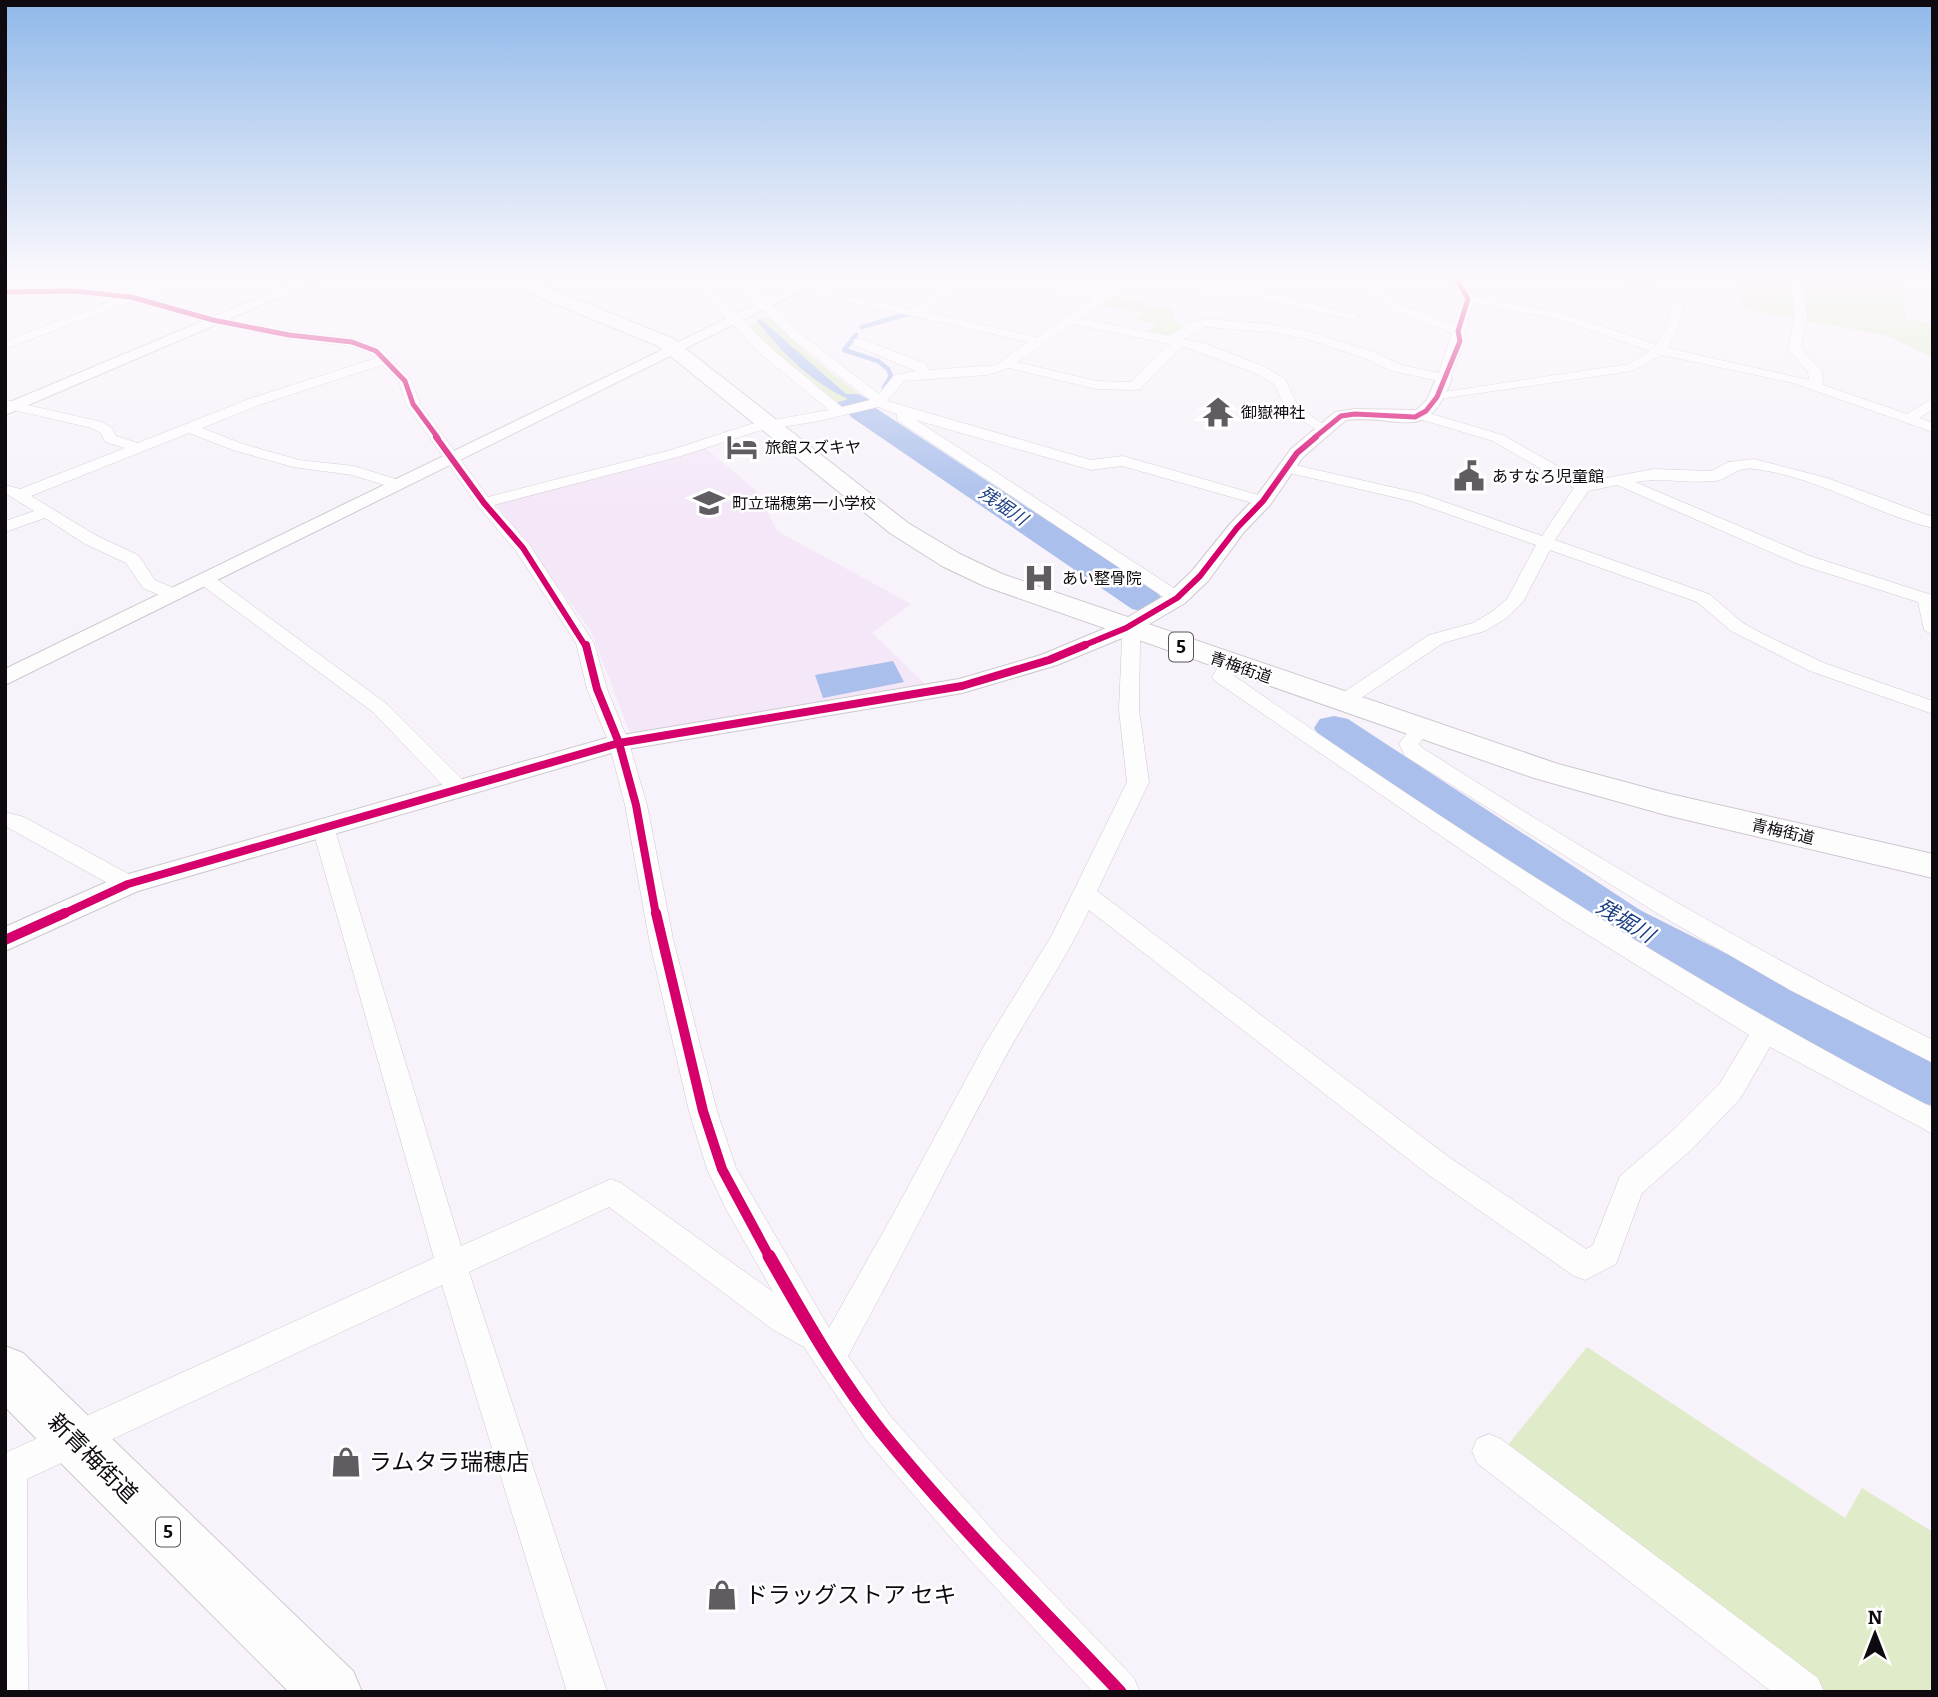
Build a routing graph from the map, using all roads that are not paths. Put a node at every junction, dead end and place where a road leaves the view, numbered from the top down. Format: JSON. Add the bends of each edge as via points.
{"nodes":[{"id":1,"x":133,"y":354,"type":"edge"},
{"id":2,"x":379,"y":354,"type":"edge"},
{"id":3,"x":666,"y":354,"type":"edge"},
{"id":4,"x":683,"y":354,"type":"edge"},
{"id":5,"x":771,"y":354,"type":"edge"},
{"id":6,"x":817,"y":354,"type":"edge"},
{"id":7,"x":889,"y":354,"type":"edge"},
{"id":8,"x":1022,"y":354,"type":"edge"},
{"id":9,"x":1163,"y":354,"type":"edge"},
{"id":10,"x":1221,"y":354,"type":"edge"},
{"id":11,"x":1381,"y":354,"type":"edge"},
{"id":12,"x":1454,"y":354,"type":"edge"},
{"id":13,"x":1654,"y":354,"type":"edge"},
{"id":14,"x":1679,"y":354,"type":"edge"},
{"id":15,"x":1799,"y":354,"type":"edge"},
{"id":16,"x":384,"y":360,"type":"junction"},
{"id":17,"x":1009,"y":364,"type":"junction"},
{"id":18,"x":924,"y":373,"type":"junction"},
{"id":19,"x":1444,"y":378,"type":"junction"},
{"id":20,"x":1817,"y":389,"type":"junction"},
{"id":21,"x":1437,"y":397,"type":"junction"},
{"id":22,"x":1933,"y":402,"type":"edge"},
{"id":23,"x":881,"y":404,"type":"junction"},
{"id":24,"x":9,"y":407,"type":"edge"},
{"id":25,"x":841,"y":411,"type":"junction"},
{"id":26,"x":1421,"y":415,"type":"junction"},
{"id":27,"x":1909,"y":419,"type":"junction"},
{"id":28,"x":768,"y":425,"type":"junction"},
{"id":29,"x":189,"y":428,"type":"junction"},
{"id":30,"x":1933,"y":428,"type":"edge"},
{"id":31,"x":1322,"y":429,"type":"junction"},
{"id":32,"x":138,"y":447,"type":"junction"},
{"id":33,"x":453,"y":458,"type":"junction"},
{"id":34,"x":1286,"y":468,"type":"junction"},
{"id":35,"x":1617,"y":480,"type":"junction"},
{"id":36,"x":397,"y":484,"type":"junction"},
{"id":37,"x":1583,"y":487,"type":"junction"},
{"id":38,"x":12,"y":491,"type":"edge"},
{"id":39,"x":1263,"y":501,"type":"junction"},
{"id":40,"x":484,"y":503,"type":"junction"},
{"id":41,"x":44,"y":513,"type":"junction"},
{"id":42,"x":1933,"y":523,"type":"edge"},
{"id":43,"x":5,"y":527,"type":"edge"},
{"id":44,"x":1546,"y":542,"type":"junction"},
{"id":45,"x":205,"y":579,"type":"junction"},
{"id":46,"x":174,"y":595,"type":"junction"},
{"id":47,"x":1930,"y":596,"type":"edge"},
{"id":48,"x":1177,"y":598,"type":"junction"},
{"id":49,"x":1126,"y":628,"type":"junction"},
{"id":50,"x":1933,"y":630,"type":"edge"},
{"id":51,"x":1230,"y":663,"type":"junction"},
{"id":52,"x":5,"y":678,"type":"edge"},
{"id":53,"x":1342,"y":702,"type":"junction"},
{"id":54,"x":1933,"y":708,"type":"edge"},
{"id":55,"x":1420,"y":729,"type":"junction"},
{"id":56,"x":620,"y":743,"type":"junction"},
{"id":57,"x":458,"y":788,"type":"junction"},
{"id":58,"x":5,"y":819,"type":"edge"},
{"id":59,"x":323,"y":827,"type":"junction"},
{"id":60,"x":1933,"y":866,"type":"edge"},
{"id":61,"x":128,"y":884,"type":"junction"},
{"id":62,"x":1086,"y":895,"type":"junction"},
{"id":63,"x":5,"y":940,"type":"edge"},
{"id":64,"x":1766,"y":1030,"type":"junction"},
{"id":65,"x":1933,"y":1052,"type":"edge"},
{"id":66,"x":1933,"y":1122,"type":"edge"},
{"id":67,"x":452,"y":1267,"type":"junction"},
{"id":68,"x":823,"y":1347,"type":"junction"},
{"id":69,"x":5,"y":1371,"type":"edge"},
{"id":70,"x":75,"y":1441,"type":"junction"},
{"id":71,"x":1489,"y":1451,"type":"dead end"},
{"id":72,"x":7,"y":1470,"type":"edge"},
{"id":73,"x":8,"y":1692,"type":"edge"},
{"id":74,"x":332,"y":1692,"type":"edge"},
{"id":75,"x":587,"y":1692,"type":"edge"},
{"id":76,"x":1120,"y":1692,"type":"edge"},
{"id":77,"x":1804,"y":1692,"type":"edge"}],
"edges":[{"from":1,"to":24,"type":"street"},
{"from":2,"to":16,"type":"street"},
{"from":3,"to":33,"type":"street"},
{"from":4,"to":28,"type":"main road","name":"青梅街道","number":"5"},
{"from":5,"to":25,"type":"street"},
{"from":6,"to":23,"type":"street"},
{"from":7,"to":18,"type":"street","via":[[921,367]]},
{"from":8,"to":17,"type":"street"},
{"from":9,"to":17,"type":"street","via":[[1135,386],[1096,386]]},
{"from":10,"to":31,"type":"street","via":[[1272,376],[1282,385],[1288,405]]},
{"from":11,"to":19,"type":"street","via":[[1397,368]]},
{"from":12,"to":19,"type":"street"},
{"from":13,"to":21,"type":"street","via":[[1632,367]]},
{"from":14,"to":20,"type":"street","via":[[1797,380]]},
{"from":15,"to":20,"type":"street","via":[[1815,370]]},
{"from":16,"to":29,"type":"street"},
{"from":16,"to":33,"type":"street","via":[[405,381],[413,404]]},
{"from":17,"to":18,"type":"street","via":[[980,373]]},
{"from":18,"to":23,"type":"street","via":[[899,378]]},
{"from":19,"to":21,"type":"street"},
{"from":20,"to":27,"type":"street"},
{"from":21,"to":26,"type":"street"},
{"from":22,"to":27,"type":"street"},
{"from":23,"to":25,"type":"street"},
{"from":23,"to":39,"type":"street","via":[[1091,465],[1123,461]]},
{"from":23,"to":48,"type":"street"},
{"from":24,"to":32,"type":"street","via":[[97,425],[110,439]]},
{"from":25,"to":28,"type":"street"},
{"from":26,"to":31,"type":"street","via":[[1344,415]]},
{"from":26,"to":37,"type":"street","via":[[1498,438]]},
{"from":27,"to":30,"type":"street"},
{"from":28,"to":40,"type":"street"},
{"from":28,"to":49,"type":"main road","name":"青梅街道","number":"5","via":[[926,546],[1010,586]]},
{"from":29,"to":32,"type":"street"},
{"from":29,"to":36,"type":"street","via":[[298,464],[354,471]]},
{"from":31,"to":34,"type":"street"},
{"from":32,"to":38,"type":"street"},
{"from":33,"to":36,"type":"street"},
{"from":33,"to":40,"type":"street"},
{"from":34,"to":39,"type":"street"},
{"from":34,"to":44,"type":"street","via":[[1416,497]]},
{"from":35,"to":37,"type":"street"},
{"from":35,"to":42,"type":"street","via":[[1654,474],[1715,476],[1733,466],[1754,464],[1822,481]]},
{"from":35,"to":47,"type":"street","via":[[1804,560]]},
{"from":36,"to":45,"type":"street"},
{"from":37,"to":44,"type":"street"},
{"from":38,"to":41,"type":"street"},
{"from":39,"to":48,"type":"street"},
{"from":40,"to":56,"type":"street","via":[[523,548],[585,643],[597,689]]},
{"from":41,"to":43,"type":"street"},
{"from":41,"to":46,"type":"street","via":[[132,559],[149,584]]},
{"from":44,"to":53,"type":"street","via":[[1514,602],[1499,615],[1479,627],[1436,639]]},
{"from":44,"to":54,"type":"street","via":[[1703,598],[1758,639],[1817,667]]},
{"from":45,"to":46,"type":"street"},
{"from":45,"to":57,"type":"street","via":[[380,708]]},
{"from":46,"to":52,"type":"street"},
{"from":47,"to":50,"type":"street"},
{"from":48,"to":49,"type":"street"},
{"from":49,"to":51,"type":"main road","name":"青梅街道","number":"5"},
{"from":49,"to":56,"type":"street","via":[[1028,668],[962,686]]},
{"from":49,"to":62,"type":"street","via":[[1131,639],[1129,710],[1138,782]]},
{"from":51,"to":53,"type":"main road","name":"青梅街道","number":"5"},
{"from":51,"to":64,"type":"street","via":[[1223,677],[1435,824],[1603,935]]},
{"from":53,"to":55,"type":"main road","name":"青梅街道","number":"5"},
{"from":55,"to":60,"type":"main road","name":"青梅街道","number":"5","via":[[1601,787]]},
{"from":55,"to":65,"type":"street","via":[[1409,744],[1412,751],[1511,816],[1728,944]]},
{"from":56,"to":57,"type":"street"},
{"from":56,"to":68,"type":"street","via":[[660,939],[722,1169]]},
{"from":57,"to":59,"type":"street"},
{"from":58,"to":61,"type":"street"},
{"from":59,"to":61,"type":"street"},
{"from":59,"to":67,"type":"street"},
{"from":61,"to":63,"type":"street"},
{"from":62,"to":64,"type":"street","via":[[1440,1167],[1585,1266],[1605,1254],[1630,1185],[1730,1091]]},
{"from":62,"to":68,"type":"street","via":[[993,1054],[906,1221]]},
{"from":64,"to":66,"type":"street"},
{"from":67,"to":68,"type":"street","via":[[611,1192]]},
{"from":67,"to":70,"type":"street"},
{"from":67,"to":75,"type":"street"},
{"from":68,"to":76,"type":"street","via":[[879,1429]]},
{"from":69,"to":70,"type":"main road","name":"新青梅街道","number":"5"},
{"from":70,"to":72,"type":"street"},
{"from":70,"to":74,"type":"main road","name":"新青梅街道","number":"5"},
{"from":71,"to":77,"type":"street"},
{"from":72,"to":73,"type":"street"}]}
